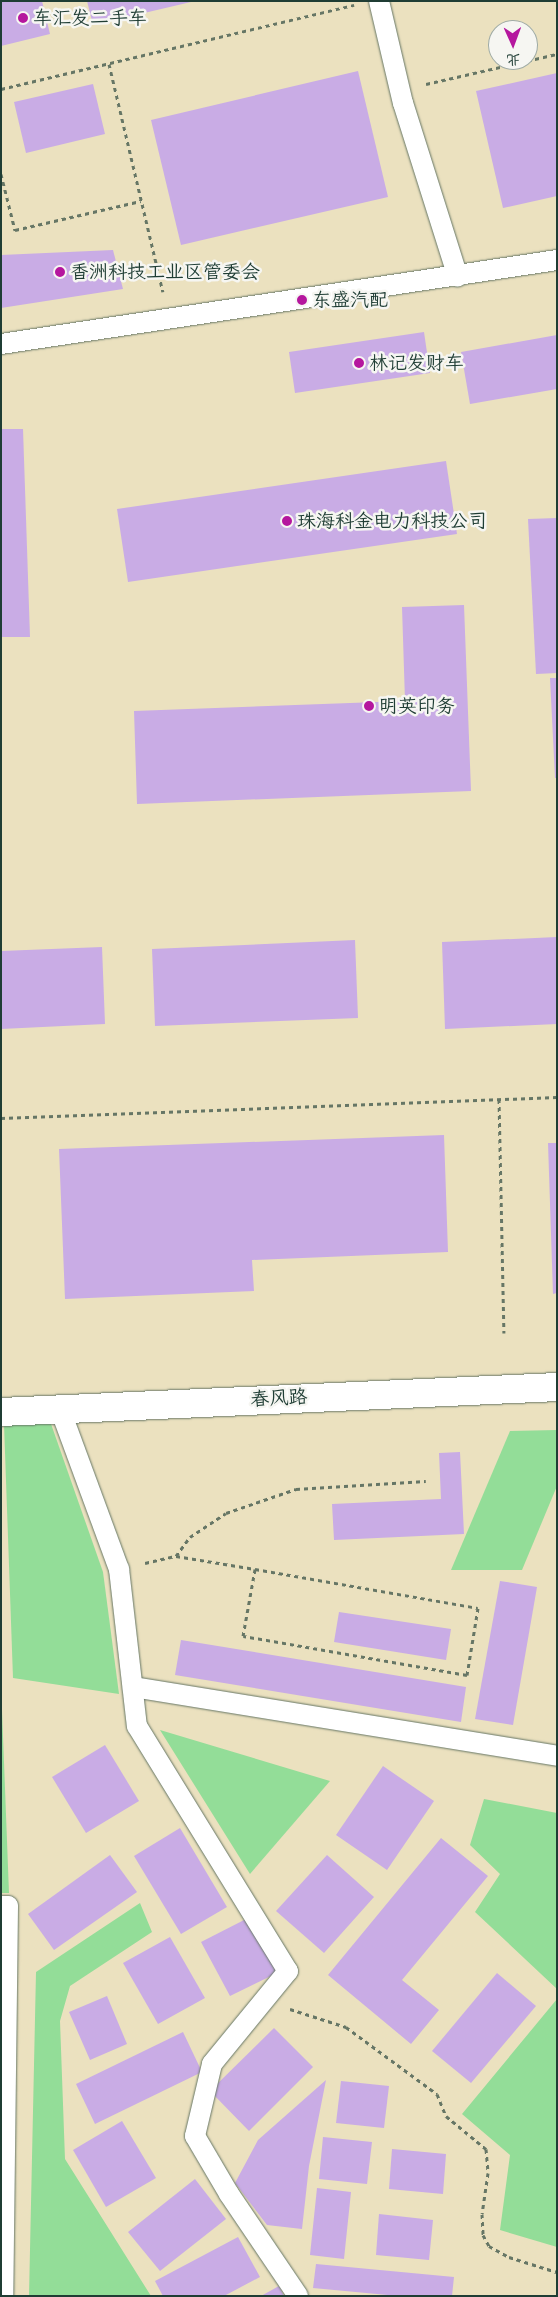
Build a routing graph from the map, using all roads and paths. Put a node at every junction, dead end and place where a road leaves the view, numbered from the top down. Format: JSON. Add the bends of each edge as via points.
{"nodes":[{"id":1,"x":371,"y":2,"type":"edge"},
{"id":2,"x":557,"y":54,"type":"edge"},
{"id":3,"x":109,"y":64,"type":"junction"},
{"id":4,"x":1,"y":89,"type":"edge"},
{"id":5,"x":400,"y":92,"type":"junction"},
{"id":6,"x":1,"y":174,"type":"edge"},
{"id":7,"x":141,"y":201,"type":"junction"},
{"id":8,"x":557,"y":260,"type":"edge"},
{"id":9,"x":458,"y":277,"type":"junction"},
{"id":10,"x":170,"y":320,"type":"junction"},
{"id":11,"x":1,"y":344,"type":"edge"},
{"id":12,"x":557,"y":1096,"type":"edge"},
{"id":13,"x":499,"y":1099,"type":"junction"},
{"id":14,"x":1,"y":1118,"type":"edge"},
{"id":15,"x":504,"y":1333,"type":"dead end"},
{"id":16,"x":557,"y":1387,"type":"edge"},
{"id":17,"x":60,"y":1410,"type":"junction"},
{"id":18,"x":1,"y":1412,"type":"edge"},
{"id":19,"x":426,"y":1481,"type":"dead end"},
{"id":20,"x":176,"y":1556,"type":"junction"},
{"id":21,"x":119,"y":1569,"type":"junction"},
{"id":22,"x":255,"y":1569,"type":"junction"},
{"id":23,"x":132,"y":1687,"type":"junction"},
{"id":24,"x":557,"y":1756,"type":"edge"},
{"id":25,"x":1,"y":1906,"type":"edge"},
{"id":26,"x":264,"y":2001,"type":"junction"},
{"id":27,"x":557,"y":2272,"type":"edge"},
{"id":28,"x":3,"y":2296,"type":"edge"},
{"id":29,"x":298,"y":2296,"type":"edge"}],
"edges":[{"from":1,"to":3,"type":"path"},
{"from":1,"to":5,"type":"lane"},
{"from":2,"to":5,"type":"path"},
{"from":3,"to":4,"type":"path"},
{"from":3,"to":7,"type":"path"},
{"from":5,"to":9,"type":"lane"},
{"from":6,"to":7,"type":"path","via":[[14,230]]},
{"from":7,"to":10,"type":"path"},
{"from":8,"to":9,"type":"lane"},
{"from":9,"to":10,"type":"lane"},
{"from":10,"to":11,"type":"lane"},
{"from":12,"to":13,"type":"path"},
{"from":13,"to":14,"type":"path"},
{"from":13,"to":15,"type":"path"},
{"from":16,"to":17,"type":"street","name":"春风路"},
{"from":17,"to":18,"type":"street","name":"春风路"},
{"from":17,"to":21,"type":"lane"},
{"from":19,"to":20,"type":"path","via":[[296,1489],[226,1513],[190,1537]]},
{"from":20,"to":21,"type":"path"},
{"from":20,"to":22,"type":"path"},
{"from":21,"to":23,"type":"lane"},
{"from":22,"to":22,"type":"path","via":[[243,1636],[466,1676],[478,1608]]},
{"from":23,"to":24,"type":"lane"},
{"from":23,"to":26,"type":"lane","via":[[137,1726],[288,1971]]},
{"from":25,"to":28,"type":"lane","via":[[8,1906]]},
{"from":26,"to":27,"type":"path","via":[[346,2026],[437,2094],[446,2116],[486,2149],[488,2173],[482,2214],[483,2235],[489,2246],[509,2257]]},
{"from":26,"to":29,"type":"lane","via":[[212,2064],[195,2136],[229,2194]]}]}
